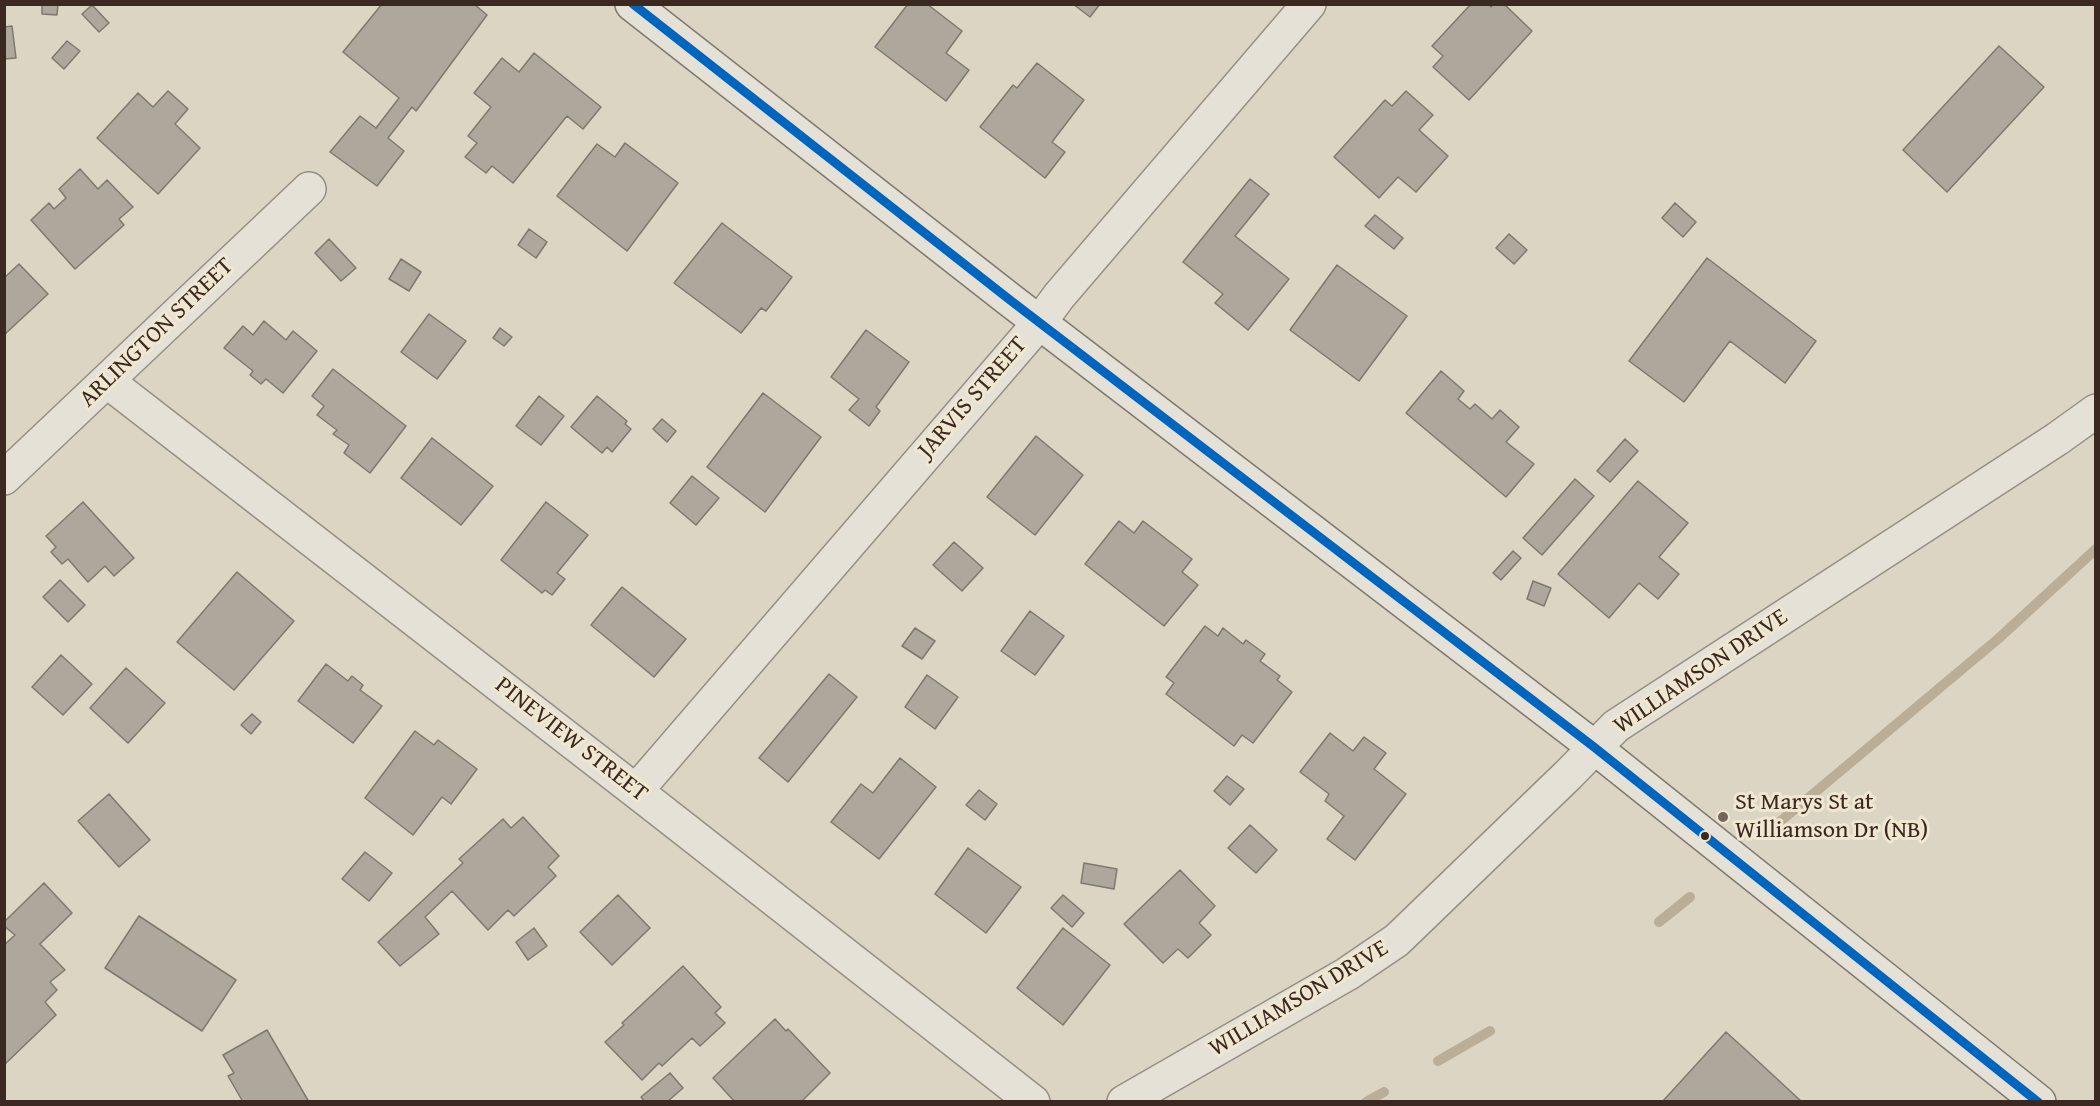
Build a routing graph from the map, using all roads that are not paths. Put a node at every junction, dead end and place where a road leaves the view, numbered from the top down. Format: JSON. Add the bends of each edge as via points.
{"nodes":[{"id":1,"x":632,"y":4,"type":"edge"},
{"id":2,"x":1309,"y":4,"type":"edge"},
{"id":3,"x":309,"y":189,"type":"dead end"},
{"id":4,"x":1040,"y":322,"type":"junction"},
{"id":5,"x":107,"y":381,"type":"junction"},
{"id":6,"x":2096,"y":411,"type":"edge"},
{"id":7,"x":4,"y":478,"type":"edge"},
{"id":8,"x":1594,"y":747,"type":"junction"},
{"id":9,"x":636,"y":791,"type":"junction"},
{"id":10,"x":1033,"y":1101,"type":"edge"},
{"id":11,"x":1124,"y":1101,"type":"edge"},
{"id":12,"x":2039,"y":1101,"type":"edge"}],
"edges":[{"from":1,"to":4,"type":"street"},
{"from":2,"to":4,"type":"street","name":"JARVIS STREET"},
{"from":3,"to":5,"type":"street","name":"ARLINGTON STREET"},
{"from":4,"to":8,"type":"street"},
{"from":4,"to":9,"type":"street","name":"JARVIS STREET"},
{"from":5,"to":7,"type":"street","name":"ARLINGTON STREET"},
{"from":5,"to":9,"type":"street","name":"PINEVIEW STREET"},
{"from":6,"to":8,"type":"street","name":"WILLIAMSON DRIVE","via":[[1616,726]]},
{"from":8,"to":11,"type":"street","name":"WILLIAMSON DRIVE","via":[[1397,940],[1347,974]]},
{"from":8,"to":12,"type":"street"},
{"from":9,"to":10,"type":"street","name":"PINEVIEW STREET"}]}
